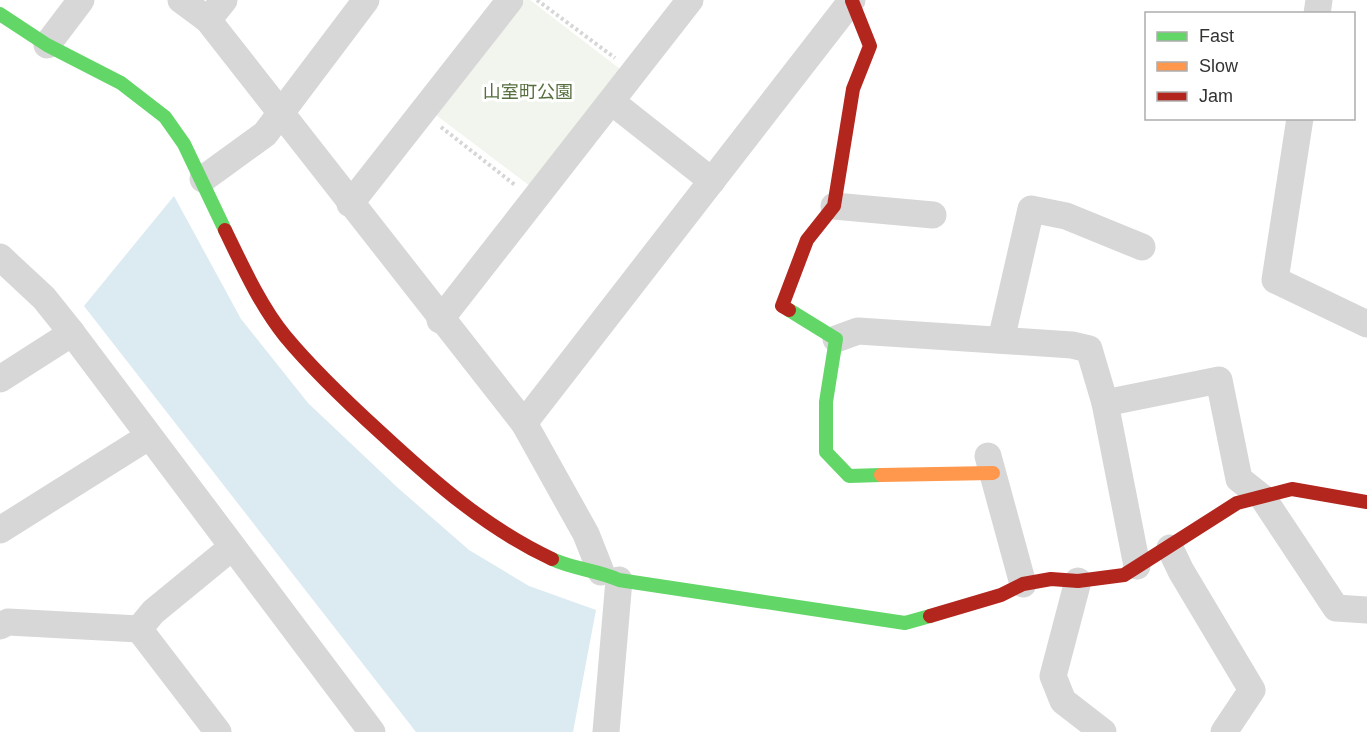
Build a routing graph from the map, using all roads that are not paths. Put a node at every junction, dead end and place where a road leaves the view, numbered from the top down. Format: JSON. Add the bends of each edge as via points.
{"nodes":[{"id":1,"x":81,"y":0,"type":"edge"},
{"id":2,"x":181,"y":0,"type":"edge"},
{"id":3,"x":366,"y":0,"type":"edge"},
{"id":4,"x":690,"y":0,"type":"edge"},
{"id":5,"x":852,"y":0,"type":"edge"},
{"id":6,"x":496,"y":5,"type":"edge"},
{"id":7,"x":216,"y":10,"type":"edge"},
{"id":8,"x":0,"y":14,"type":"edge"},
{"id":9,"x":47,"y":45,"type":"junction"},
{"id":10,"x":612,"y":102,"type":"junction"},
{"id":11,"x":280,"y":113,"type":"junction"},
{"id":12,"x":1300,"y":120,"type":"edge"},
{"id":13,"x":203,"y":179,"type":"junction"},
{"id":14,"x":712,"y":181,"type":"junction"},
{"id":15,"x":350,"y":204,"type":"junction"},
{"id":16,"x":834,"y":206,"type":"junction"},
{"id":17,"x":933,"y":215,"type":"dead end"},
{"id":18,"x":1142,"y":247,"type":"dead end"},
{"id":19,"x":0,"y":257,"type":"edge"},
{"id":20,"x":440,"y":320,"type":"junction"},
{"id":21,"x":1367,"y":324,"type":"edge"},
{"id":22,"x":72,"y":333,"type":"junction"},
{"id":23,"x":836,"y":339,"type":"junction"},
{"id":24,"x":1001,"y":340,"type":"junction"},
{"id":25,"x":0,"y":379,"type":"edge"},
{"id":26,"x":1105,"y":403,"type":"junction"},
{"id":27,"x":524,"y":423,"type":"junction"},
{"id":28,"x":148,"y":437,"type":"junction"},
{"id":29,"x":991,"y":465,"type":"joint"},
{"id":30,"x":1263,"y":498,"type":"junction"},
{"id":31,"x":1367,"y":502,"type":"edge"},
{"id":32,"x":0,"y":530,"type":"edge"},
{"id":33,"x":231,"y":548,"type":"junction"},
{"id":34,"x":1170,"y":548,"type":"junction"},
{"id":35,"x":1137,"y":566,"type":"junction"},
{"id":36,"x":610,"y":576,"type":"junction"},
{"id":37,"x":1078,"y":581,"type":"junction"},
{"id":38,"x":1023,"y":584,"type":"junction"},
{"id":39,"x":1367,"y":610,"type":"edge"},
{"id":40,"x":0,"y":626,"type":"edge"},
{"id":41,"x":139,"y":629,"type":"junction"},
{"id":42,"x":218,"y":732,"type":"edge"},
{"id":43,"x":372,"y":732,"type":"edge"},
{"id":44,"x":606,"y":732,"type":"edge"},
{"id":45,"x":1103,"y":732,"type":"edge"},
{"id":46,"x":1224,"y":732,"type":"edge"}],
"edges":[{"from":1,"to":9,"type":"street"},
{"from":2,"to":7,"type":"street"},
{"from":3,"to":11,"type":"street"},
{"from":4,"to":10,"type":"street"},
{"from":5,"to":14,"type":"street"},
{"from":5,"to":16,"type":"street","via":[[870,46],[853,89]]},
{"from":6,"to":15,"type":"street","via":[[422,112]]},
{"from":7,"to":11,"type":"street"},
{"from":8,"to":9,"type":"street"},
{"from":9,"to":13,"type":"street","via":[[121,83],[156,109],[184,144]]},
{"from":10,"to":14,"type":"street"},
{"from":10,"to":20,"type":"street"},
{"from":11,"to":13,"type":"street","via":[[265,134]]},
{"from":11,"to":15,"type":"street"},
{"from":12,"to":21,"type":"street","via":[[1275,280]]},
{"from":13,"to":36,"type":"street","via":[[267,311],[284,335],[344,399],[464,507],[506,536],[564,565]]},
{"from":14,"to":27,"type":"street"},
{"from":15,"to":20,"type":"street"},
{"from":16,"to":17,"type":"street"},
{"from":16,"to":23,"type":"street","via":[[818,219],[800,250],[782,306]]},
{"from":18,"to":24,"type":"street","via":[[1066,216],[1031,209]]},
{"from":19,"to":22,"type":"street","via":[[44,298]]},
{"from":20,"to":27,"type":"street"},
{"from":22,"to":25,"type":"street"},
{"from":22,"to":28,"type":"street"},
{"from":23,"to":24,"type":"street","via":[[858,331]]},
{"from":23,"to":29,"type":"street","via":[[826,402],[826,452],[849,476]]},
{"from":24,"to":26,"type":"street","via":[[1089,349]]},
{"from":26,"to":30,"type":"street","via":[[1220,380],[1239,479]]},
{"from":26,"to":35,"type":"street"},
{"from":27,"to":36,"type":"street"},
{"from":28,"to":32,"type":"street"},
{"from":28,"to":33,"type":"street"},
{"from":29,"to":38,"type":"street"},
{"from":30,"to":31,"type":"street","via":[[1292,489]]},
{"from":30,"to":34,"type":"street","via":[[1237,503]]},
{"from":30,"to":39,"type":"street","via":[[1336,608]]},
{"from":33,"to":41,"type":"street","via":[[153,612]]},
{"from":33,"to":43,"type":"street"},
{"from":34,"to":35,"type":"street"},
{"from":34,"to":46,"type":"street","via":[[1252,690]]},
{"from":35,"to":37,"type":"street","via":[[1124,575]]},
{"from":36,"to":38,"type":"street","via":[[905,623],[1001,595]]},
{"from":36,"to":44,"type":"street"},
{"from":37,"to":38,"type":"street","via":[[1051,579]]},
{"from":37,"to":45,"type":"street","via":[[1053,676],[1063,701]]},
{"from":40,"to":41,"type":"street","via":[[8,622]]},
{"from":41,"to":42,"type":"street"}]}
